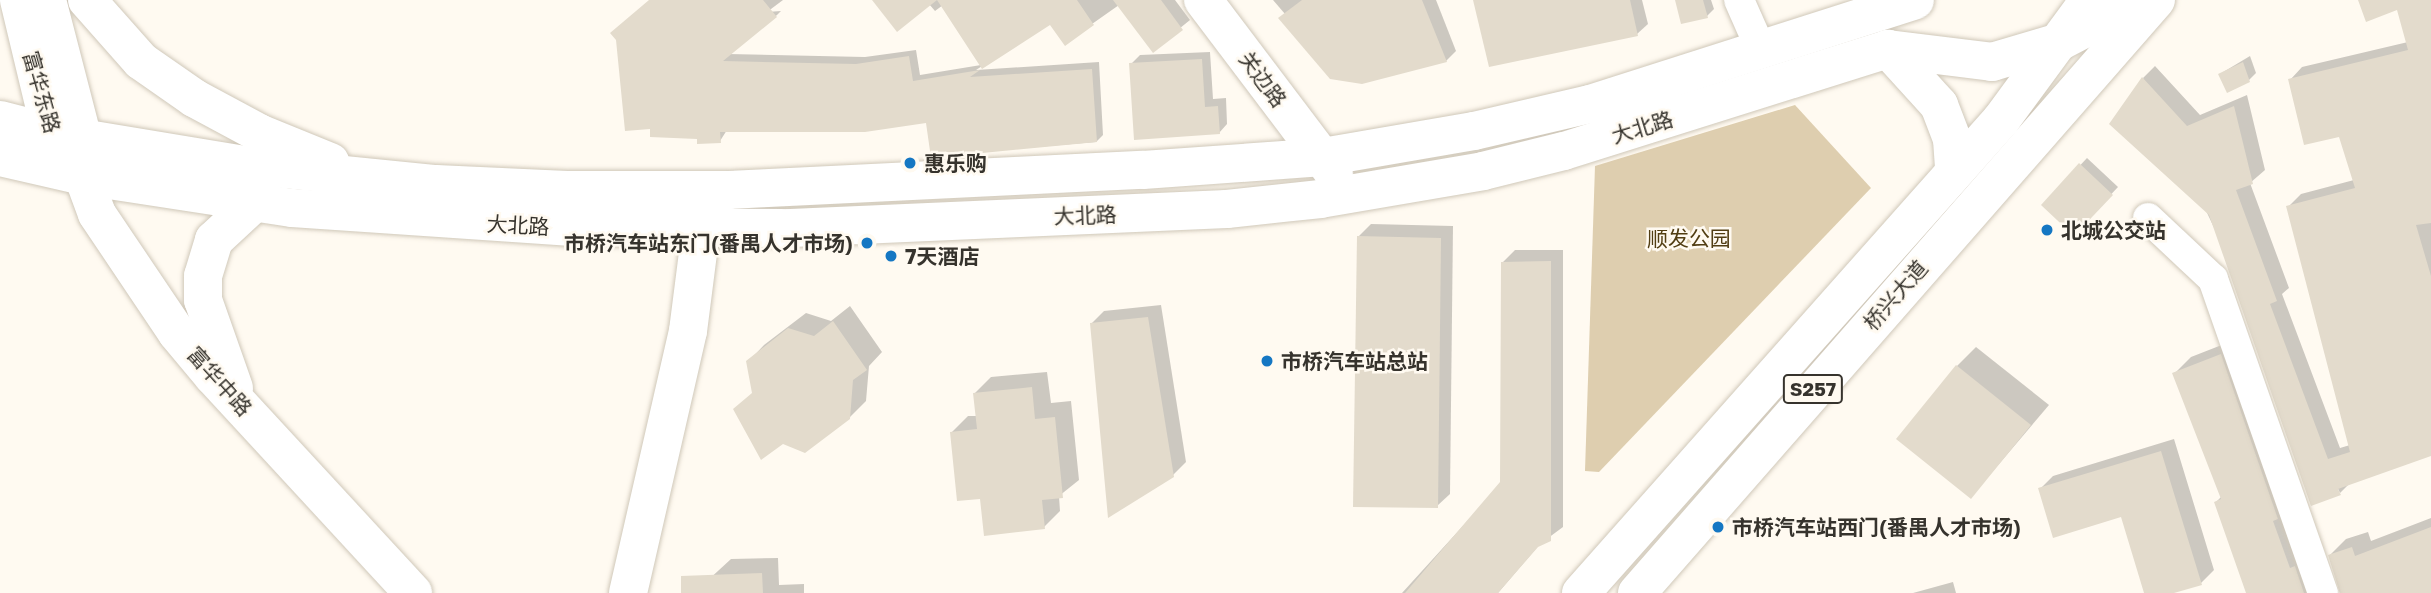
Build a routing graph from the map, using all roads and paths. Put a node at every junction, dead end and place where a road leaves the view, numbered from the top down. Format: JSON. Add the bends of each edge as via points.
{"nodes":[{"id":1,"x":19,"y":0,"type":"edge"},
{"id":2,"x":47,"y":0,"type":"edge"},
{"id":3,"x":87,"y":0,"type":"edge"},
{"id":4,"x":1203,"y":0,"type":"edge"},
{"id":5,"x":1739,"y":0,"type":"edge"},
{"id":6,"x":1915,"y":0,"type":"edge"},
{"id":7,"x":2089,"y":0,"type":"edge"},
{"id":8,"x":2139,"y":0,"type":"edge"},
{"id":9,"x":2156,"y":0,"type":"edge"},
{"id":10,"x":2059,"y":42,"type":"junction"},
{"id":11,"x":1888,"y":49,"type":"junction"},
{"id":12,"x":1762,"y":51,"type":"junction"},
{"id":13,"x":0,"y":120,"type":"edge"},
{"id":14,"x":72,"y":149,"type":"junction"},
{"id":15,"x":0,"y":157,"type":"edge"},
{"id":16,"x":1323,"y":157,"type":"junction"},
{"id":17,"x":1954,"y":169,"type":"junction"},
{"id":18,"x":367,"y":177,"type":"junction"},
{"id":19,"x":1349,"y":195,"type":"junction"},
{"id":20,"x":254,"y":203,"type":"junction"},
{"id":21,"x":2148,"y":218,"type":"dead end"},
{"id":22,"x":701,"y":229,"type":"junction"},
{"id":23,"x":240,"y":404,"type":"junction"},
{"id":24,"x":398,"y":588,"type":"edge"},
{"id":25,"x":628,"y":593,"type":"edge"},
{"id":26,"x":1581,"y":593,"type":"edge"},
{"id":27,"x":1637,"y":593,"type":"edge"},
{"id":28,"x":2323,"y":593,"type":"edge"}],
"edges":[{"from":1,"to":14,"type":"main road","name":"富华东路"},
{"from":2,"to":14,"type":"main road","name":"富华东路"},
{"from":3,"to":18,"type":"main road","via":[[141,61],[194,98],[259,133]]},
{"from":4,"to":16,"type":"main road","name":"关边路"},
{"from":5,"to":12,"type":"street"},
{"from":6,"to":12,"type":"main road","name":"大北路"},
{"from":7,"to":10,"type":"main road","name":"桥兴大道","number":"S257"},
{"from":8,"to":10,"type":"main road","name":"大北路"},
{"from":9,"to":27,"type":"main road","name":"桥兴大道","number":"S257"},
{"from":10,"to":11,"type":"main road","name":"大北路","via":[[1992,62]]},
{"from":10,"to":17,"type":"main road","name":"桥兴大道","number":"S257","via":[[2001,120]]},
{"from":11,"to":17,"type":"main road","via":[[1939,105],[1952,139]]},
{"from":11,"to":19,"type":"main road","name":"大北路","via":[[1564,151]]},
{"from":12,"to":16,"type":"main road","name":"大北路","via":[[1590,104],[1475,131]]},
{"from":13,"to":14,"type":"main road","name":"大北路"},
{"from":14,"to":15,"type":"main road","name":"大北路"},
{"from":14,"to":18,"type":"main road","name":"大北路"},
{"from":14,"to":20,"type":"main road","name":"大北路"},
{"from":14,"to":23,"type":"main road","name":"富华中路","via":[[97,214],[128,263],[177,333]]},
{"from":16,"to":18,"type":"main road","name":"大北路","via":[[729,190],[567,190]]},
{"from":16,"to":19,"type":"main road","name":"关边路"},
{"from":17,"to":26,"type":"main road","name":"桥兴大道","number":"S257"},
{"from":19,"to":22,"type":"main road","name":"大北路","via":[[1214,210]]},
{"from":20,"to":22,"type":"main road","name":"大北路","via":[[482,223]]},
{"from":20,"to":23,"type":"main road","via":[[214,240],[203,276],[203,300]]},
{"from":21,"to":28,"type":"street","via":[[2213,279]]},
{"from":22,"to":25,"type":"main road","via":[[688,331]]},
{"from":23,"to":24,"type":"main road","name":"富华中路"}]}
